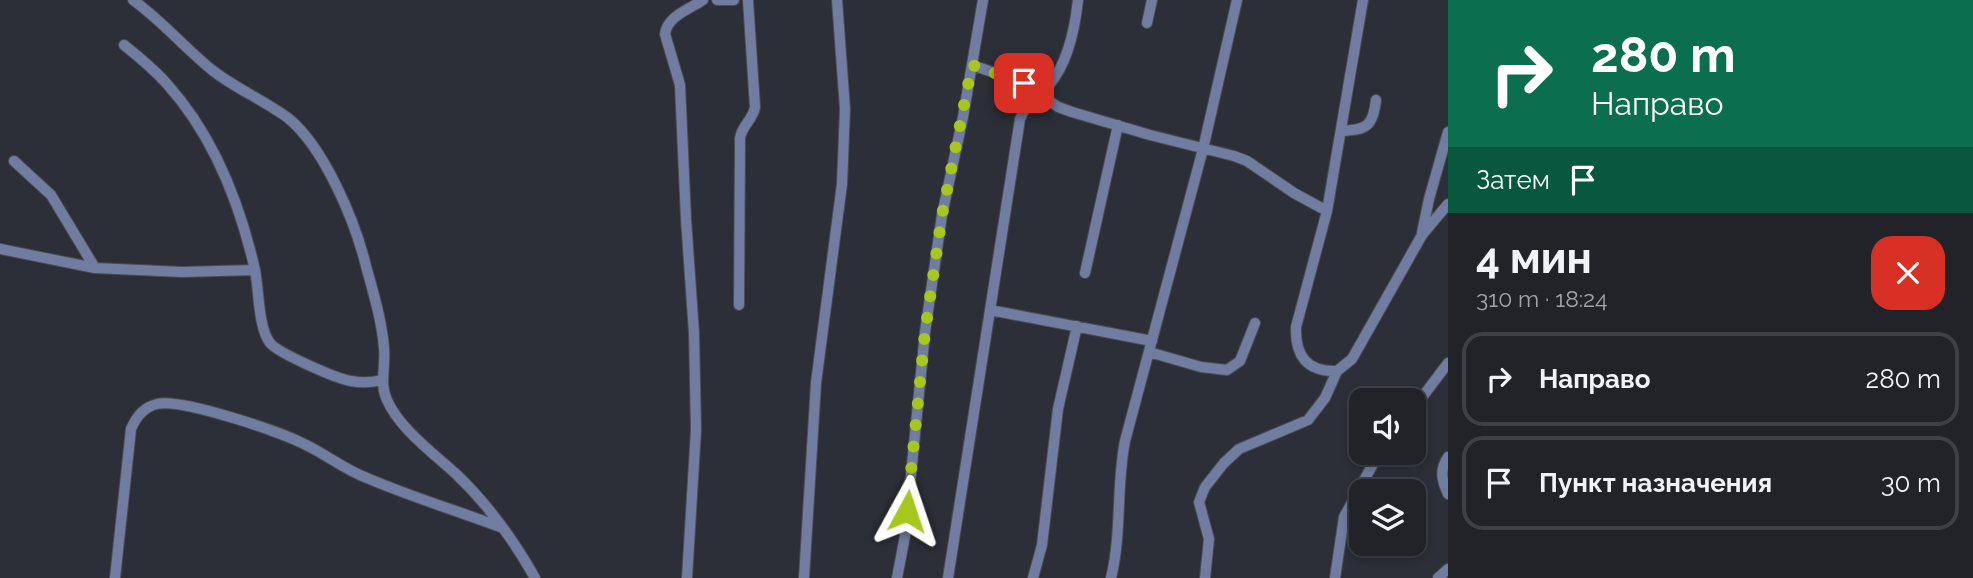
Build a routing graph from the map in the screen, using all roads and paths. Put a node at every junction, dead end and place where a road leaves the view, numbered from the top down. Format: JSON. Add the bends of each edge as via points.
{"nodes":[{"id":1,"x":133,"y":0,"type":"edge"},
{"id":2,"x":703,"y":0,"type":"edge"},
{"id":3,"x":717,"y":0,"type":"edge"},
{"id":4,"x":734,"y":0,"type":"edge"},
{"id":5,"x":748,"y":0,"type":"edge"},
{"id":6,"x":837,"y":0,"type":"edge"},
{"id":7,"x":983,"y":0,"type":"edge"},
{"id":8,"x":1078,"y":0,"type":"edge"},
{"id":9,"x":1152,"y":0,"type":"edge"},
{"id":10,"x":1237,"y":0,"type":"edge"},
{"id":11,"x":1363,"y":0,"type":"edge"},
{"id":12,"x":1147,"y":23,"type":"dead end"},
{"id":13,"x":124,"y":45,"type":"dead end"},
{"id":14,"x":972,"y":65,"type":"junction"},
{"id":15,"x":1040,"y":93,"type":"junction"},
{"id":16,"x":1376,"y":100,"type":"dead end"},
{"id":17,"x":1118,"y":125,"type":"junction"},
{"id":18,"x":1341,"y":131,"type":"junction"},
{"id":19,"x":1448,"y":132,"type":"edge"},
{"id":20,"x":1203,"y":149,"type":"junction"},
{"id":21,"x":15,"y":162,"type":"dead end"},
{"id":22,"x":1448,"y":204,"type":"edge"},
{"id":23,"x":1327,"y":211,"type":"junction"},
{"id":24,"x":1422,"y":235,"type":"junction"},
{"id":25,"x":0,"y":249,"type":"edge"},
{"id":26,"x":94,"y":268,"type":"junction"},
{"id":27,"x":255,"y":270,"type":"junction"},
{"id":28,"x":1085,"y":273,"type":"dead end"},
{"id":29,"x":739,"y":305,"type":"dead end"},
{"id":30,"x":990,"y":310,"type":"junction"},
{"id":31,"x":1255,"y":323,"type":"dead end"},
{"id":32,"x":1077,"y":326,"type":"junction"},
{"id":33,"x":1151,"y":346,"type":"junction"},
{"id":34,"x":1448,"y":363,"type":"edge"},
{"id":35,"x":1337,"y":371,"type":"junction"},
{"id":36,"x":382,"y":380,"type":"junction"},
{"id":37,"x":1426,"y":392,"type":"edge"},
{"id":38,"x":1448,"y":457,"type":"edge"},
{"id":39,"x":1373,"y":465,"type":"edge"},
{"id":40,"x":1448,"y":494,"type":"edge"},
{"id":41,"x":503,"y":527,"type":"junction"},
{"id":42,"x":1448,"y":569,"type":"edge"},
{"id":43,"x":114,"y":578,"type":"edge"},
{"id":44,"x":535,"y":578,"type":"edge"},
{"id":45,"x":687,"y":578,"type":"edge"},
{"id":46,"x":804,"y":578,"type":"edge"},
{"id":47,"x":897,"y":578,"type":"edge"},
{"id":48,"x":948,"y":578,"type":"edge"},
{"id":49,"x":1033,"y":578,"type":"edge"},
{"id":50,"x":1111,"y":578,"type":"edge"},
{"id":51,"x":1205,"y":578,"type":"edge"},
{"id":52,"x":1335,"y":578,"type":"edge"},
{"id":53,"x":1438,"y":578,"type":"edge"}],
"edges":[{"from":1,"to":36,"type":"street","via":[[212,69],[287,118],[317,149],[360,244],[384,345]]},
{"from":2,"to":45,"type":"street","via":[[671,20],[665,34],[680,85],[694,333],[696,430]]},
{"from":3,"to":4,"type":"street"},
{"from":5,"to":29,"type":"street","via":[[755,107],[740,138]]},
{"from":6,"to":46,"type":"street","via":[[845,109],[842,184],[816,383]]},
{"from":7,"to":14,"type":"street"},
{"from":8,"to":15,"type":"street","via":[[1064,60]]},
{"from":9,"to":12,"type":"street"},
{"from":10,"to":20,"type":"street"},
{"from":11,"to":18,"type":"street"},
{"from":13,"to":27,"type":"street","via":[[167,84],[201,129],[234,200]]},
{"from":14,"to":15,"type":"street","via":[[1008,76]]},
{"from":14,"to":47,"type":"street","via":[[942,215]]},
{"from":15,"to":17,"type":"street","via":[[1058,107]]},
{"from":15,"to":30,"type":"street","via":[[1020,119]]},
{"from":16,"to":18,"type":"street","via":[[1369,124]]},
{"from":17,"to":20,"type":"street"},
{"from":17,"to":28,"type":"street"},
{"from":18,"to":23,"type":"street"},
{"from":19,"to":24,"type":"street"},
{"from":20,"to":23,"type":"street","via":[[1247,161]]},
{"from":20,"to":33,"type":"street"},
{"from":21,"to":26,"type":"street","via":[[51,195]]},
{"from":22,"to":24,"type":"street"},
{"from":23,"to":35,"type":"street","via":[[1296,342],[1310,366]]},
{"from":24,"to":35,"type":"street","via":[[1359,350]]},
{"from":25,"to":26,"type":"street"},
{"from":26,"to":27,"type":"street"},
{"from":27,"to":36,"type":"street","via":[[263,324],[274,347],[348,381]]},
{"from":30,"to":32,"type":"street"},
{"from":30,"to":48,"type":"street"},
{"from":31,"to":33,"type":"street","via":[[1240,361],[1227,370],[1201,367]]},
{"from":32,"to":33,"type":"street"},
{"from":32,"to":49,"type":"street","via":[[1058,409],[1042,545]]},
{"from":33,"to":50,"type":"street","via":[[1121,464]]},
{"from":34,"to":37,"type":"street"},
{"from":35,"to":51,"type":"street","via":[[1308,420],[1239,449],[1205,487],[1199,502],[1209,539]]},
{"from":36,"to":41,"type":"street","via":[[388,403],[420,443],[456,474]]},
{"from":38,"to":40,"type":"street","via":[[1442,475]]},
{"from":39,"to":52,"type":"street","via":[[1344,517]]},
{"from":41,"to":43,"type":"street","via":[[363,477],[273,431],[165,403],[147,408],[131,429]]},
{"from":41,"to":44,"type":"street"},
{"from":42,"to":53,"type":"street"}]}
